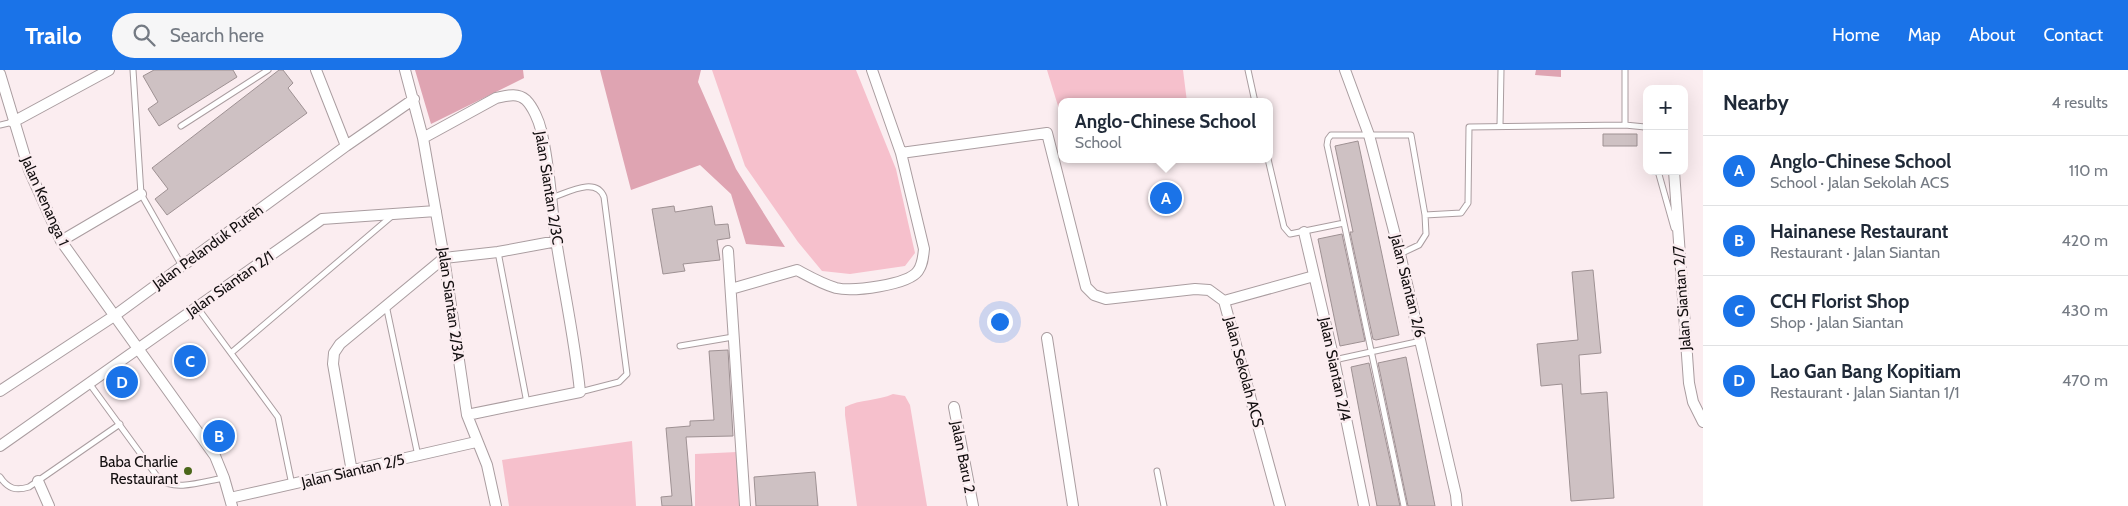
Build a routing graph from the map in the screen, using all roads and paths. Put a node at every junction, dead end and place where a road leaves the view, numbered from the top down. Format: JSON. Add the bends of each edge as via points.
{"nodes":[{"id":1,"x":109,"y":70,"type":"edge"},
{"id":2,"x":133,"y":70,"type":"edge"},
{"id":3,"x":268,"y":70,"type":"edge"},
{"id":4,"x":316,"y":70,"type":"edge"},
{"id":5,"x":405,"y":70,"type":"edge"},
{"id":6,"x":872,"y":70,"type":"edge"},
{"id":7,"x":1248,"y":70,"type":"edge"},
{"id":8,"x":1345,"y":70,"type":"edge"},
{"id":9,"x":1501,"y":70,"type":"edge"},
{"id":10,"x":1625,"y":70,"type":"edge"},
{"id":11,"x":0,"y":74,"type":"edge"},
{"id":12,"x":1254,"y":98,"type":"edge"},
{"id":13,"x":414,"y":99,"type":"junction"},
{"id":14,"x":13,"y":122,"type":"junction"},
{"id":15,"x":0,"y":125,"type":"edge"},
{"id":16,"x":1500,"y":125,"type":"junction"},
{"id":17,"x":1625,"y":125,"type":"junction"},
{"id":18,"x":181,"y":126,"type":"dead end"},
{"id":19,"x":1646,"y":130,"type":"edge"},
{"id":20,"x":1369,"y":135,"type":"junction"},
{"id":21,"x":423,"y":138,"type":"junction"},
{"id":22,"x":346,"y":146,"type":"junction"},
{"id":23,"x":901,"y":153,"type":"junction"},
{"id":24,"x":1269,"y":163,"type":"edge"},
{"id":25,"x":1659,"y":175,"type":"edge"},
{"id":26,"x":1674,"y":175,"type":"edge"},
{"id":27,"x":141,"y":194,"type":"junction"},
{"id":28,"x":550,"y":198,"type":"junction"},
{"id":29,"x":436,"y":211,"type":"junction"},
{"id":30,"x":394,"y":215,"type":"junction"},
{"id":31,"x":1424,"y":215,"type":"junction"},
{"id":32,"x":1344,"y":223,"type":"junction"},
{"id":33,"x":1304,"y":232,"type":"junction"},
{"id":34,"x":60,"y":241,"type":"junction"},
{"id":35,"x":557,"y":241,"type":"junction"},
{"id":36,"x":1678,"y":241,"type":"junction"},
{"id":37,"x":728,"y":251,"type":"dead end"},
{"id":38,"x":498,"y":252,"type":"junction"},
{"id":39,"x":1400,"y":254,"type":"junction"},
{"id":40,"x":444,"y":258,"type":"junction"},
{"id":41,"x":182,"y":266,"type":"junction"},
{"id":42,"x":1314,"y":276,"type":"junction"},
{"id":43,"x":731,"y":289,"type":"junction"},
{"id":44,"x":1224,"y":301,"type":"junction"},
{"id":45,"x":386,"y":305,"type":"junction"},
{"id":46,"x":197,"y":307,"type":"junction"},
{"id":47,"x":114,"y":316,"type":"junction"},
{"id":48,"x":734,"y":337,"type":"junction"},
{"id":49,"x":1047,"y":338,"type":"dead end"},
{"id":50,"x":1421,"y":341,"type":"junction"},
{"id":51,"x":680,"y":346,"type":"dead end"},
{"id":52,"x":138,"y":348,"type":"junction"},
{"id":53,"x":232,"y":352,"type":"junction"},
{"id":54,"x":1371,"y":352,"type":"junction"},
{"id":55,"x":1334,"y":360,"type":"junction"},
{"id":56,"x":89,"y":383,"type":"junction"},
{"id":57,"x":0,"y":391,"type":"edge"},
{"id":58,"x":580,"y":392,"type":"junction"},
{"id":59,"x":527,"y":404,"type":"junction"},
{"id":60,"x":954,"y":408,"type":"dead end"},
{"id":61,"x":466,"y":415,"type":"junction"},
{"id":62,"x":1703,"y":422,"type":"edge"},
{"id":63,"x":120,"y":424,"type":"junction"},
{"id":64,"x":476,"y":442,"type":"junction"},
{"id":65,"x":0,"y":446,"type":"edge"},
{"id":66,"x":418,"y":457,"type":"junction"},
{"id":67,"x":1157,"y":471,"type":"dead end"},
{"id":68,"x":352,"y":472,"type":"junction"},
{"id":69,"x":0,"y":477,"type":"edge"},
{"id":70,"x":224,"y":478,"type":"junction"},
{"id":71,"x":38,"y":481,"type":"junction"},
{"id":72,"x":292,"y":485,"type":"junction"},
{"id":73,"x":231,"y":502,"type":"edge"},
{"id":74,"x":49,"y":506,"type":"edge"},
{"id":75,"x":496,"y":506,"type":"edge"},
{"id":76,"x":745,"y":506,"type":"edge"},
{"id":77,"x":973,"y":506,"type":"edge"},
{"id":78,"x":1073,"y":506,"type":"edge"},
{"id":79,"x":1164,"y":506,"type":"edge"},
{"id":80,"x":1280,"y":506,"type":"edge"},
{"id":81,"x":1364,"y":506,"type":"edge"},
{"id":82,"x":1404,"y":506,"type":"edge"},
{"id":83,"x":1457,"y":506,"type":"edge"}],
"edges":[{"from":1,"to":14,"type":"street"},
{"from":2,"to":27,"type":"lane"},
{"from":3,"to":18,"type":"lane"},
{"from":4,"to":22,"type":"street"},
{"from":5,"to":13,"type":"street","name":"Jalan Siantan 2/3A"},
{"from":6,"to":23,"type":"street"},
{"from":7,"to":12,"type":"lane"},
{"from":8,"to":20,"type":"street","name":"Jalan Siantan 2/6"},
{"from":9,"to":16,"type":"lane"},
{"from":10,"to":17,"type":"lane"},
{"from":11,"to":14,"type":"street","name":"Jalan Kenanga 1"},
{"from":13,"to":21,"type":"street","name":"Jalan Siantan 2/3A"},
{"from":13,"to":22,"type":"street","name":"Jalan Pelanduk Puteh"},
{"from":14,"to":15,"type":"lane"},
{"from":14,"to":34,"type":"street","name":"Jalan Kenanga 1","via":[[28,170]]},
{"from":16,"to":17,"type":"lane"},
{"from":16,"to":31,"type":"lane","via":[[1469,127],[1468,204],[1461,213]]},
{"from":17,"to":19,"type":"lane","via":[[1645,127]]},
{"from":20,"to":31,"type":"lane","via":[[1411,135]]},
{"from":20,"to":32,"type":"lane","via":[[1337,133],[1328,139]]},
{"from":20,"to":39,"type":"street","name":"Jalan Siantan 2/6"},
{"from":21,"to":28,"type":"street","name":"Jalan Siantan 2/3C","via":[[496,98],[510,95],[525,99],[541,128]]},
{"from":21,"to":29,"type":"street","name":"Jalan Siantan 2/3A"},
{"from":22,"to":41,"type":"street","name":"Jalan Pelanduk Puteh"},
{"from":23,"to":43,"type":"street","via":[[924,249],[923,262],[917,272],[905,280],[838,288],[797,270]]},
{"from":23,"to":44,"type":"street","name":"Jalan Sekolah ACS","via":[[1047,133],[1086,287],[1094,295],[1106,299],[1195,288],[1209,290]]},
{"from":24,"to":33,"type":"lane","via":[[1284,227],[1290,234]]},
{"from":25,"to":36,"type":"lane"},
{"from":26,"to":36,"type":"street","name":"Jalan Siantan 2/7"},
{"from":27,"to":34,"type":"street"},
{"from":27,"to":41,"type":"lane"},
{"from":28,"to":35,"type":"street","name":"Jalan Siantan 2/3C"},
{"from":28,"to":58,"type":"lane","via":[[589,186],[602,191],[604,197],[627,374],[619,382]]},
{"from":29,"to":30,"type":"street"},
{"from":29,"to":40,"type":"street","name":"Jalan Siantan 2/3A"},
{"from":30,"to":46,"type":"street","name":"Jalan Siantan 2/1","via":[[322,219]]},
{"from":30,"to":53,"type":"lane"},
{"from":31,"to":39,"type":"lane","via":[[1426,234],[1420,245]]},
{"from":32,"to":33,"type":"lane"},
{"from":32,"to":54,"type":"lane"},
{"from":33,"to":42,"type":"street","name":"Jalan Siantan 2/4"},
{"from":34,"to":47,"type":"street","name":"Jalan Kenanga 1"},
{"from":35,"to":38,"type":"street"},
{"from":35,"to":58,"type":"street","name":"Jalan Siantan 2/3C"},
{"from":36,"to":62,"type":"street","name":"Jalan Siantan 2/7","via":[[1689,383],[1693,402]]},
{"from":37,"to":43,"type":"street"},
{"from":38,"to":40,"type":"street"},
{"from":38,"to":59,"type":"lane"},
{"from":39,"to":50,"type":"street","name":"Jalan Siantan 2/6"},
{"from":40,"to":45,"type":"street"},
{"from":40,"to":61,"type":"street","name":"Jalan Siantan 2/3A"},
{"from":41,"to":47,"type":"street","name":"Jalan Pelanduk Puteh"},
{"from":42,"to":44,"type":"street"},
{"from":42,"to":55,"type":"street","name":"Jalan Siantan 2/4"},
{"from":43,"to":48,"type":"street"},
{"from":44,"to":80,"type":"street","name":"Jalan Sekolah ACS"},
{"from":45,"to":66,"type":"lane"},
{"from":45,"to":68,"type":"street","via":[[340,344],[334,353],[333,364]]},
{"from":46,"to":52,"type":"street","name":"Jalan Siantan 2/1"},
{"from":46,"to":53,"type":"lane"},
{"from":47,"to":52,"type":"street","name":"Jalan Kenanga 1"},
{"from":47,"to":57,"type":"street","name":"Jalan Pelanduk Puteh"},
{"from":48,"to":51,"type":"lane"},
{"from":48,"to":76,"type":"street"},
{"from":49,"to":78,"type":"street"},
{"from":50,"to":54,"type":"lane"},
{"from":50,"to":83,"type":"street","name":"Jalan Siantan 2/6"},
{"from":52,"to":56,"type":"street","name":"Jalan Siantan 2/1"},
{"from":52,"to":70,"type":"street","name":"Jalan Kenanga 1","via":[[215,456]]},
{"from":53,"to":72,"type":"lane","via":[[278,417]]},
{"from":54,"to":55,"type":"lane"},
{"from":54,"to":82,"type":"lane"},
{"from":55,"to":81,"type":"street","name":"Jalan Siantan 2/4"},
{"from":56,"to":63,"type":"lane"},
{"from":56,"to":65,"type":"street","name":"Jalan Siantan 2/1"},
{"from":58,"to":59,"type":"street"},
{"from":59,"to":61,"type":"street"},
{"from":60,"to":77,"type":"street","name":"Jalan Baru 2"},
{"from":61,"to":64,"type":"street","name":"Jalan Siantan 2/3A"},
{"from":63,"to":70,"type":"lane","via":[[166,485]]},
{"from":63,"to":71,"type":"lane"},
{"from":64,"to":66,"type":"street","name":"Jalan Siantan 2/5"},
{"from":64,"to":75,"type":"street","name":"Jalan Siantan 2/3A","via":[[487,465]]},
{"from":66,"to":68,"type":"street","name":"Jalan Siantan 2/5"},
{"from":67,"to":79,"type":"lane"},
{"from":68,"to":72,"type":"street","name":"Jalan Siantan 2/5"},
{"from":69,"to":71,"type":"lane","via":[[10,488],[20,490]]},
{"from":70,"to":73,"type":"street","name":"Jalan Kenanga 1"},
{"from":71,"to":74,"type":"street"},
{"from":72,"to":73,"type":"street","name":"Jalan Siantan 2/5"}]}
